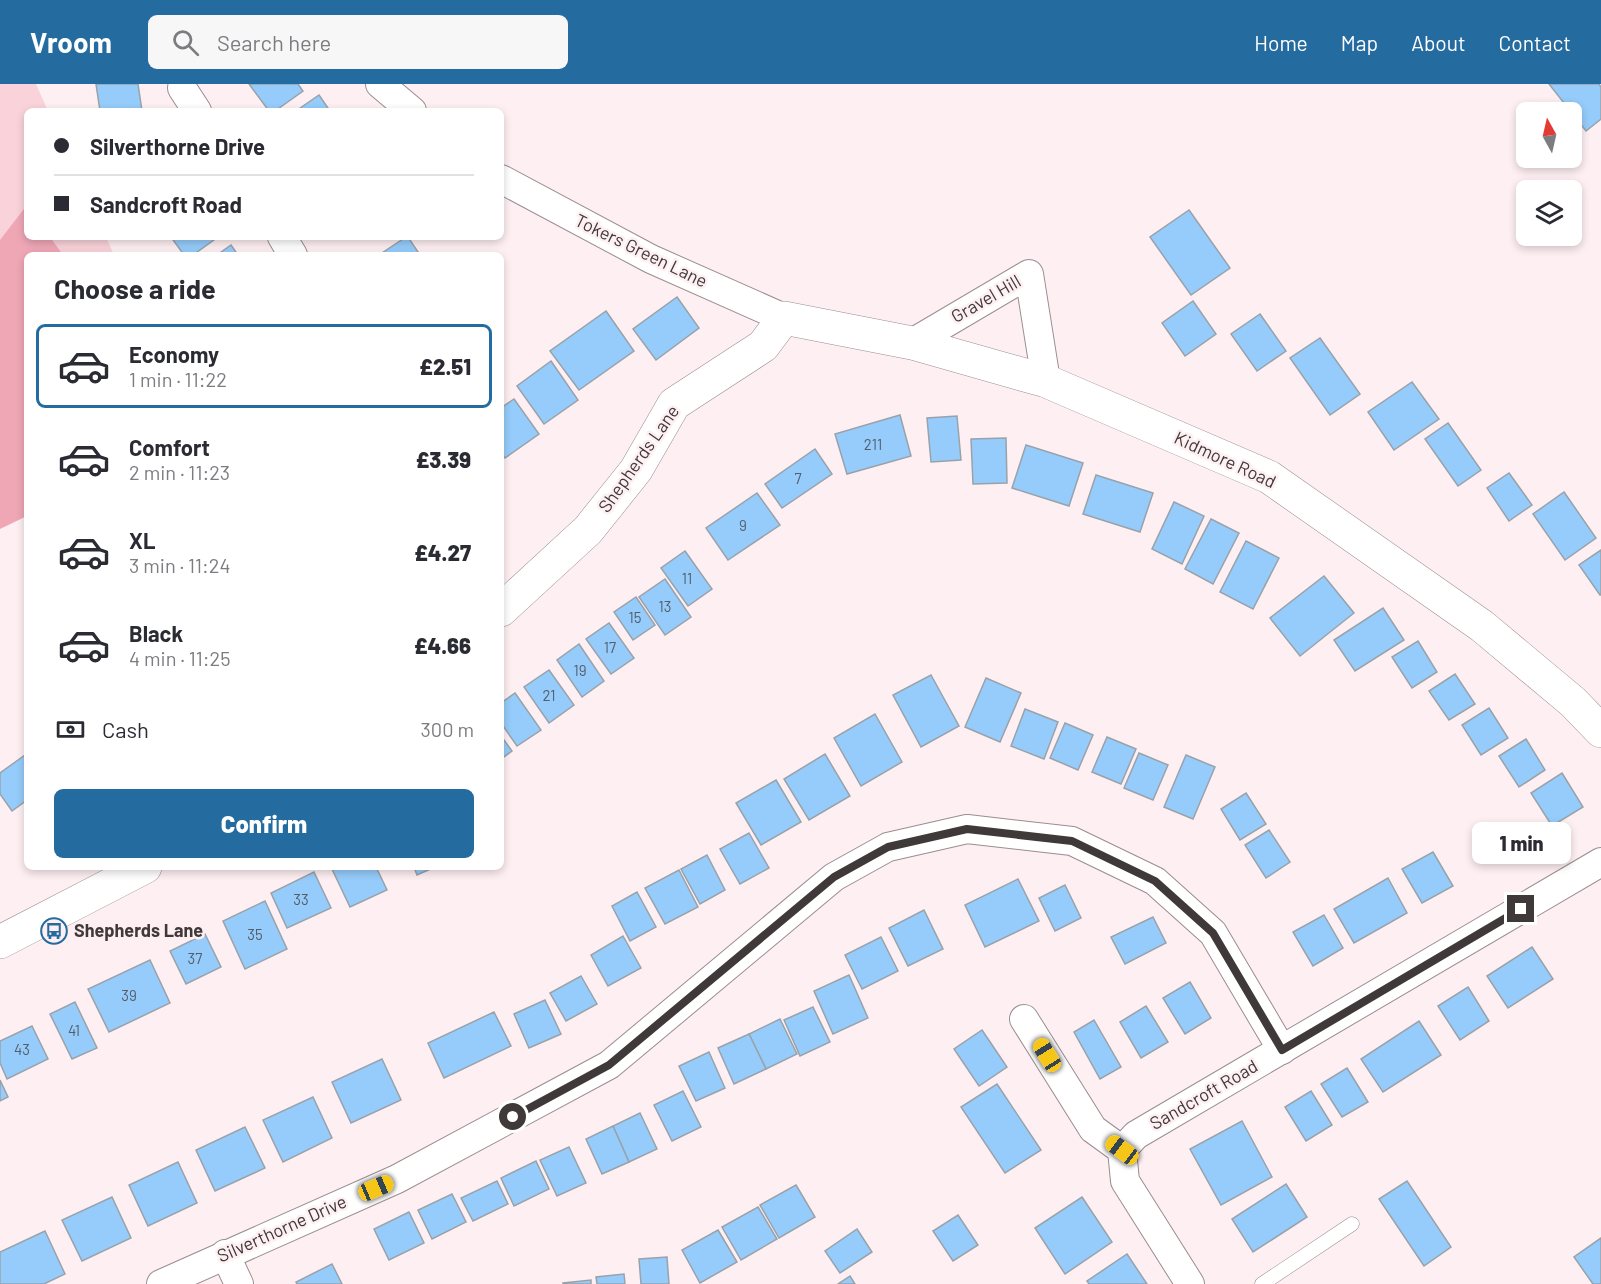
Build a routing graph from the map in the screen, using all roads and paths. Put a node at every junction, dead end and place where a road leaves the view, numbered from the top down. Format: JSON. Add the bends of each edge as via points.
{"nodes":[{"id":1,"x":380,"y":84,"type":"edge"},
{"id":2,"x":182,"y":88,"type":"dead end"},
{"id":3,"x":195,"y":108,"type":"edge"},
{"id":4,"x":408,"y":108,"type":"edge"},
{"id":5,"x":504,"y":181,"type":"edge"},
{"id":6,"x":784,"y":318,"type":"junction"},
{"id":7,"x":912,"y":343,"type":"junction"},
{"id":8,"x":1046,"y":381,"type":"junction"},
{"id":9,"x":504,"y":607,"type":"edge"},
{"id":10,"x":1601,"y":731,"type":"edge"},
{"id":11,"x":1601,"y":862,"type":"edge"},
{"id":12,"x":139,"y":870,"type":"edge"},
{"id":13,"x":0,"y":942,"type":"edge"},
{"id":14,"x":1024,"y":1018,"type":"dead end"},
{"id":15,"x":1282,"y":1050,"type":"junction"},
{"id":16,"x":1122,"y":1150,"type":"junction"},
{"id":17,"x":1352,"y":1224,"type":"dead end"},
{"id":18,"x":225,"y":1254,"type":"junction"},
{"id":19,"x":161,"y":1284,"type":"edge"},
{"id":20,"x":239,"y":1284,"type":"edge"},
{"id":21,"x":1190,"y":1284,"type":"edge"},
{"id":22,"x":1262,"y":1284,"type":"edge"}],
"edges":[{"from":1,"to":4,"type":"street"},
{"from":2,"to":3,"type":"street"},
{"from":5,"to":6,"type":"street","name":"Tokers Green Lane","via":[[651,259]]},
{"from":6,"to":7,"type":"street","name":"Kidmore Road"},
{"from":6,"to":9,"type":"street","name":"Shepherds Lane","via":[[763,346],[674,404],[636,470],[588,530]]},
{"from":7,"to":8,"type":"street","name":"Kidmore Road"},
{"from":7,"to":8,"type":"street","name":"Gravel Hill","via":[[1029,274]]},
{"from":8,"to":10,"type":"street","name":"Kidmore Road","via":[[1269,477],[1482,626],[1573,702]]},
{"from":11,"to":15,"type":"street","name":"Sandcroft Road"},
{"from":12,"to":13,"type":"street"},
{"from":14,"to":16,"type":"street","via":[[1094,1129]]},
{"from":15,"to":16,"type":"street","name":"Sandcroft Road","via":[[1136,1135]]},
{"from":15,"to":18,"type":"street","name":"Silverthorne Drive","via":[[1213,933],[1155,881],[1072,841],[967,829],[888,847],[834,877],[609,1065],[397,1179]]},
{"from":16,"to":21,"type":"street","via":[[1125,1181]]},
{"from":17,"to":22,"type":"lane"},
{"from":18,"to":19,"type":"street","name":"Silverthorne Drive"},
{"from":18,"to":20,"type":"street"}]}
